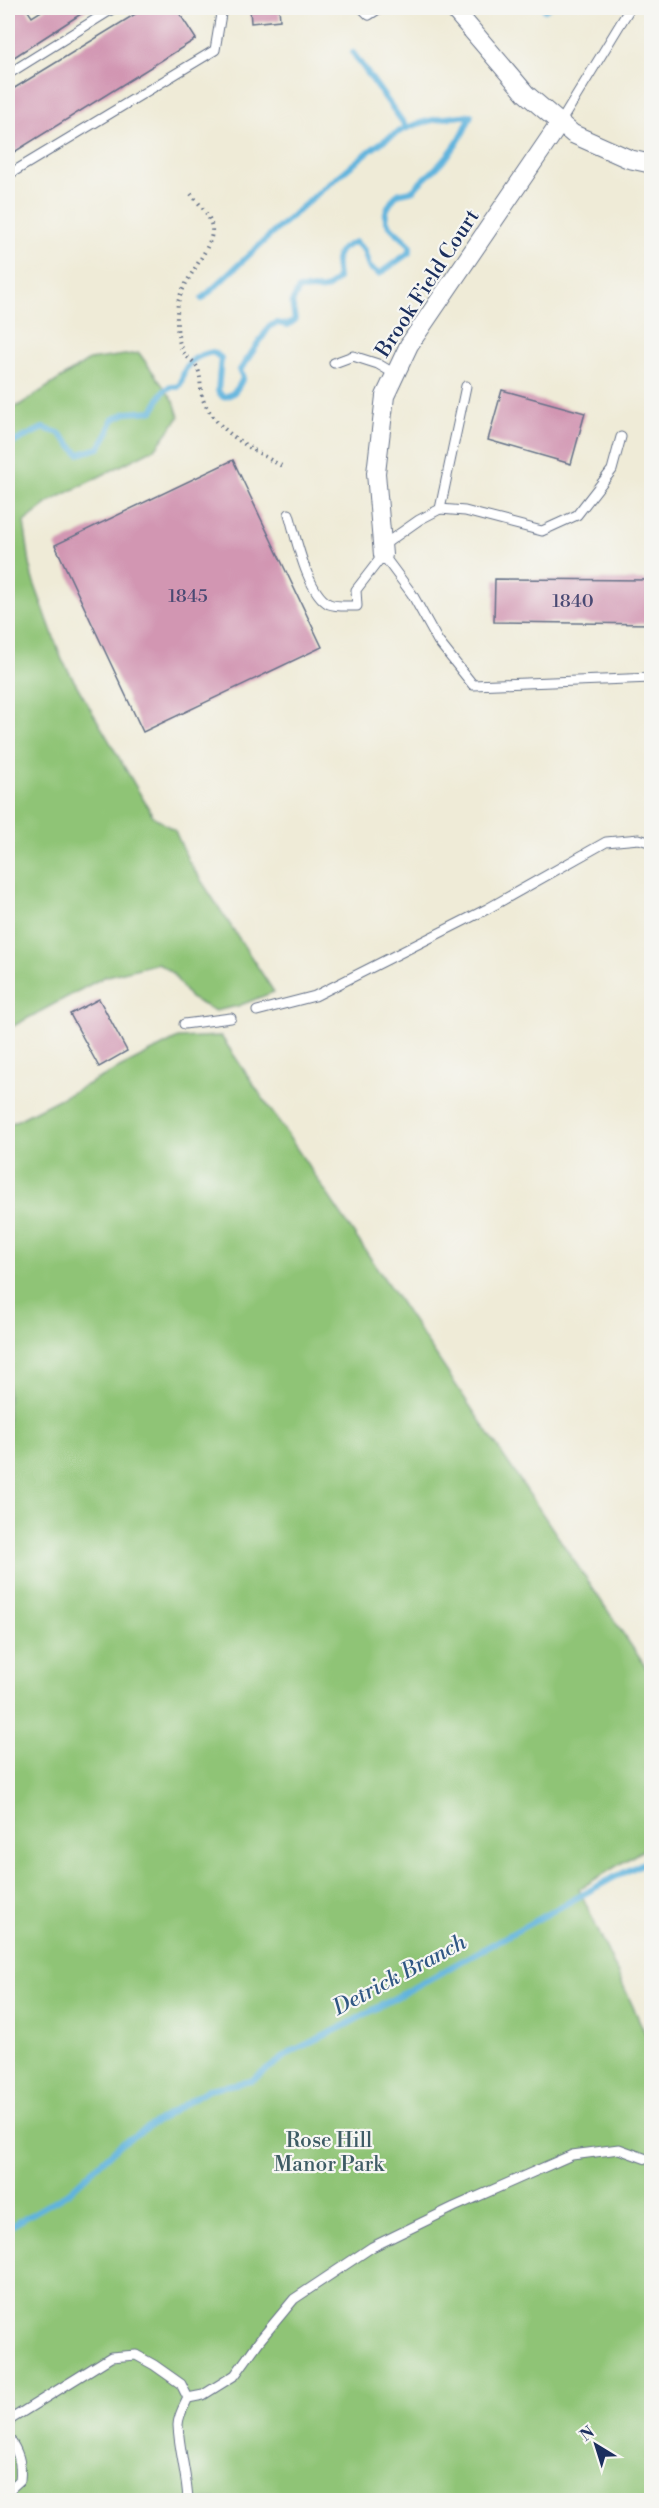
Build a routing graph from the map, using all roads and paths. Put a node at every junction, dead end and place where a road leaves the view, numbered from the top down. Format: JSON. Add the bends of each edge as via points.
{"nodes":[{"id":1,"x":114,"y":8,"type":"edge"},
{"id":2,"x":222,"y":8,"type":"edge"},
{"id":3,"x":362,"y":8,"type":"edge"},
{"id":4,"x":380,"y":8,"type":"edge"},
{"id":5,"x":453,"y":8,"type":"edge"},
{"id":6,"x":630,"y":8,"type":"edge"},
{"id":7,"x":8,"y":74,"type":"edge"},
{"id":8,"x":560,"y":123,"type":"junction"},
{"id":9,"x":651,"y":164,"type":"edge"},
{"id":10,"x":8,"y":175,"type":"edge"},
{"id":11,"x":191,"y":194,"type":"dead end"},
{"id":12,"x":334,"y":363,"type":"dead end"},
{"id":13,"x":395,"y":374,"type":"junction"},
{"id":14,"x":466,"y":386,"type":"dead end"},
{"id":15,"x":621,"y":437,"type":"dead end"},
{"id":16,"x":285,"y":468,"type":"dead end"},
{"id":17,"x":440,"y":509,"type":"junction"},
{"id":18,"x":289,"y":514,"type":"dead end"},
{"id":19,"x":383,"y":551,"type":"junction"},
{"id":20,"x":651,"y":678,"type":"edge"},
{"id":21,"x":651,"y":843,"type":"edge"},
{"id":22,"x":257,"y":1011,"type":"dead end"},
{"id":23,"x":231,"y":1018,"type":"dead end"},
{"id":24,"x":184,"y":1024,"type":"dead end"},
{"id":25,"x":651,"y":2161,"type":"edge"},
{"id":26,"x":188,"y":2398,"type":"junction"},
{"id":27,"x":8,"y":2421,"type":"edge"},
{"id":28,"x":8,"y":2437,"type":"edge"},
{"id":29,"x":8,"y":2492,"type":"edge"},
{"id":30,"x":188,"y":2500,"type":"edge"}],
"edges":[{"from":1,"to":7,"type":"lane"},
{"from":2,"to":10,"type":"lane","via":[[215,50]]},
{"from":3,"to":4,"type":"lane","via":[[369,15]]},
{"from":5,"to":8,"type":"street","via":[[526,94]]},
{"from":6,"to":8,"type":"lane"},
{"from":8,"to":9,"type":"street","via":[[573,134]]},
{"from":8,"to":13,"type":"street","name":"Brook Field Court","via":[[409,345]]},
{"from":11,"to":16,"type":"path","via":[[207,213],[213,230],[178,302],[179,336],[184,352],[197,367],[203,401],[211,414],[241,442]]},
{"from":12,"to":13,"type":"lane","via":[[352,356]]},
{"from":13,"to":19,"type":"street","name":"Brook Field Court","via":[[385,396],[376,473]]},
{"from":14,"to":17,"type":"lane"},
{"from":15,"to":17,"type":"lane","via":[[612,470],[577,515],[542,531],[465,511]]},
{"from":17,"to":19,"type":"lane","via":[[419,520]]},
{"from":18,"to":19,"type":"lane","via":[[308,575],[319,597],[330,605],[357,606],[356,591]]},
{"from":19,"to":20,"type":"lane","via":[[438,641],[473,686]]},
{"from":21,"to":22,"type":"lane","via":[[639,839],[606,843],[487,909],[315,996]]},
{"from":23,"to":24,"type":"lane"},
{"from":25,"to":26,"type":"lane","via":[[619,2149],[572,2155],[372,2247],[294,2299],[235,2375],[203,2395]]},
{"from":26,"to":27,"type":"lane","via":[[181,2384],[136,2355],[111,2357]]},
{"from":26,"to":30,"type":"lane","via":[[178,2423]]},
{"from":28,"to":29,"type":"lane","via":[[18,2451],[21,2467],[20,2480]]}]}
